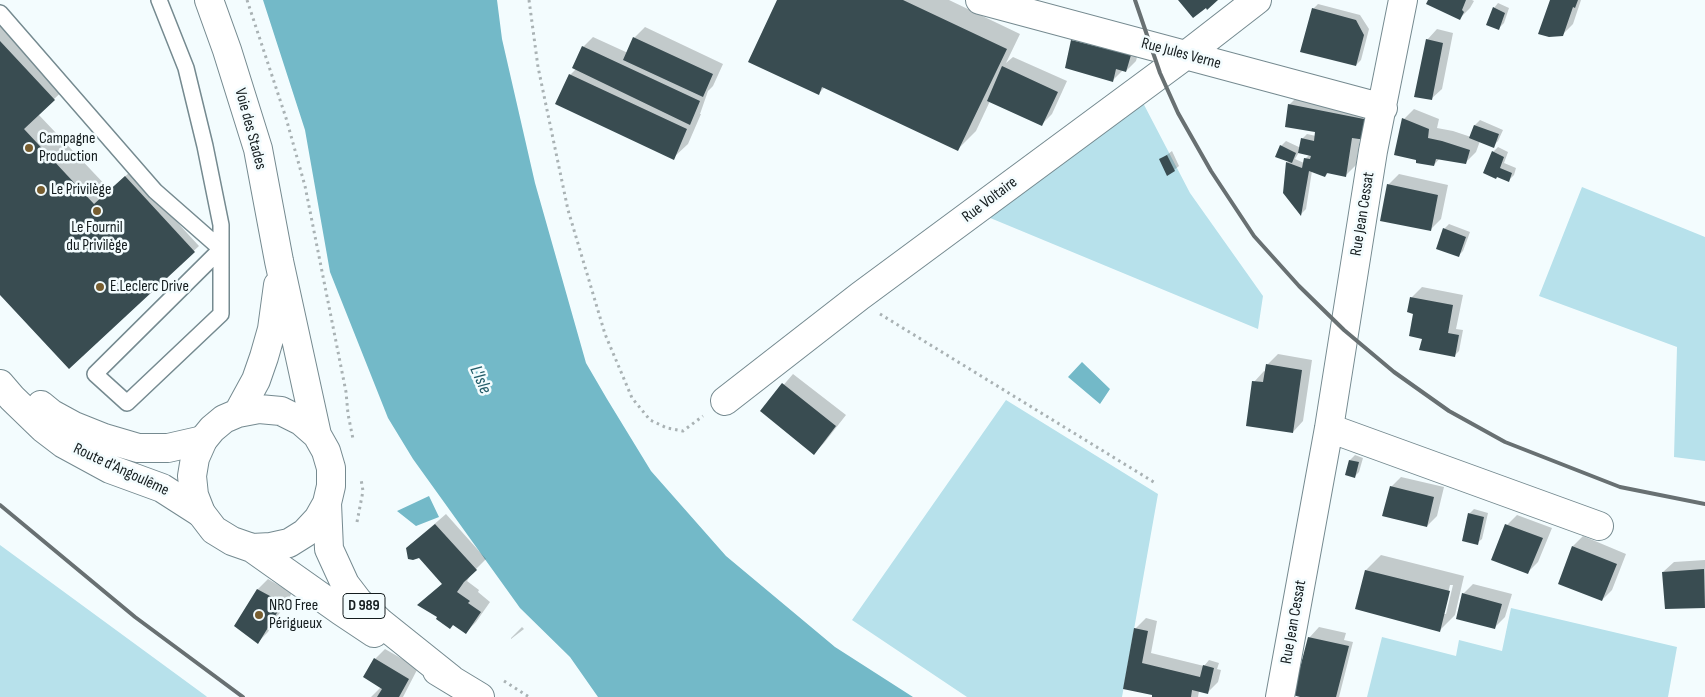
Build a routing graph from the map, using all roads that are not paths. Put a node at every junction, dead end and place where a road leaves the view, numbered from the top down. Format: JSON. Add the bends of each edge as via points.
{"nodes":[{"id":1,"x":159,"y":0,"type":"edge"},
{"id":2,"x":209,"y":0,"type":"edge"},
{"id":3,"x":980,"y":0,"type":"edge"},
{"id":4,"x":1257,"y":0,"type":"edge"},
{"id":5,"x":1403,"y":0,"type":"edge"},
{"id":6,"x":0,"y":13,"type":"edge"},
{"id":7,"x":1186,"y":55,"type":"junction"},
{"id":8,"x":1383,"y":108,"type":"junction"},
{"id":9,"x":221,"y":249,"type":"junction"},
{"id":10,"x":279,"y":261,"type":"junction"},
{"id":11,"x":0,"y":366,"type":"edge"},
{"id":12,"x":0,"y":384,"type":"edge"},
{"id":13,"x":725,"y":401,"type":"road end"},
{"id":14,"x":238,"y":412,"type":"junction"},
{"id":15,"x":1329,"y":428,"type":"junction"},
{"id":16,"x":316,"y":435,"type":"junction"},
{"id":17,"x":203,"y":440,"type":"junction"},
{"id":18,"x":327,"y":503,"type":"junction"},
{"id":19,"x":201,"y":513,"type":"junction"},
{"id":20,"x":1599,"y":526,"type":"dead end"},
{"id":21,"x":252,"y":548,"type":"junction"},
{"id":22,"x":451,"y":679,"type":"junction"},
{"id":23,"x":480,"y":697,"type":"edge"},
{"id":24,"x":1280,"y":697,"type":"edge"}],
"edges":[{"from":1,"to":9,"type":"lane","via":[[186,68],[221,225]]},
{"from":2,"to":10,"type":"street","name":"Voie des Stades","via":[[258,149]]},
{"from":3,"to":7,"type":"street","name":"Rue Jules Verne"},
{"from":4,"to":7,"type":"street","name":"Rue Voltaire"},
{"from":5,"to":8,"type":"street","name":"Rue Jean Cessat"},
{"from":6,"to":9,"type":"lane","via":[[155,191]]},
{"from":7,"to":8,"type":"street","name":"Rue Jules Verne"},
{"from":7,"to":13,"type":"street","name":"Rue Voltaire","via":[[860,296]]},
{"from":8,"to":15,"type":"street","name":"Rue Jean Cessat","via":[[1373,151]]},
{"from":9,"to":9,"type":"lane","via":[[95,374],[127,403],[221,314]]},
{"from":10,"to":14,"type":"street","name":"Voie des Stades","via":[[278,295],[264,357],[256,380]]},
{"from":10,"to":16,"type":"street","name":"Voie des Stades"},
{"from":11,"to":17,"type":"street","name":"Route d'Angoulême","via":[[20,388],[52,414],[104,438],[138,448],[168,448]]},
{"from":12,"to":19,"type":"street","name":"Route d'Angoulême","via":[[43,428],[64,444],[110,468],[162,488]]},
{"from":14,"to":16,"type":"street","via":[[259,409],[281,411],[301,420]]},
{"from":14,"to":17,"type":"street","via":[[224,419]]},
{"from":15,"to":20,"type":"street"},
{"from":15,"to":24,"type":"street","name":"Rue Jean Cessat"},
{"from":16,"to":18,"type":"street","via":[[326,451],[330,468],[331,486]]},
{"from":17,"to":19,"type":"street","via":[[192,476],[194,495]]},
{"from":18,"to":21,"type":"street","via":[[318,520],[289,543]]},
{"from":18,"to":22,"type":"street","number":"D 989","via":[[329,549],[345,584],[381,624]]},
{"from":19,"to":21,"type":"street","via":[[214,530]]},
{"from":21,"to":22,"type":"street","via":[[349,617]]},
{"from":22,"to":23,"type":"street"}]}
